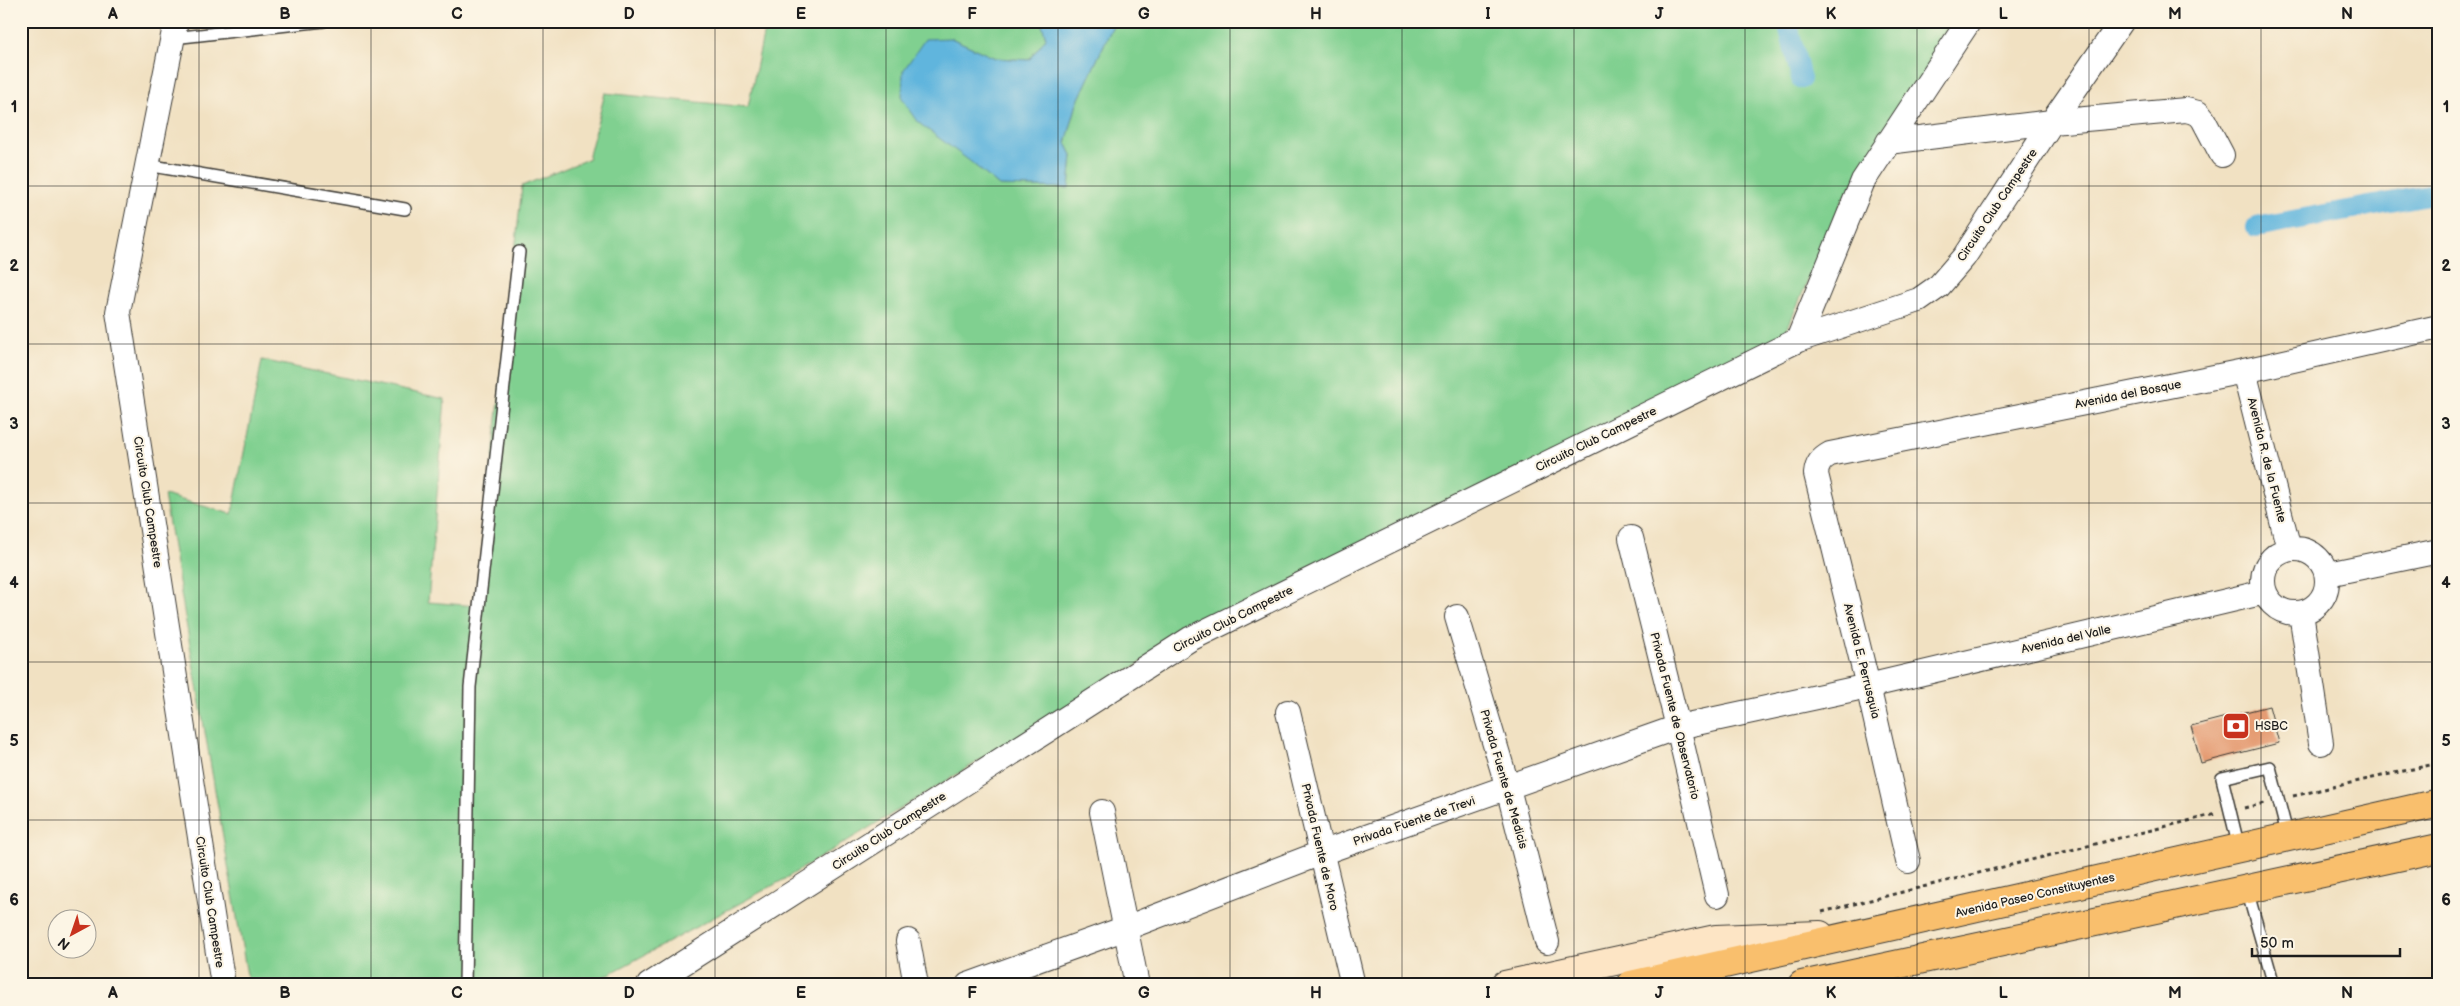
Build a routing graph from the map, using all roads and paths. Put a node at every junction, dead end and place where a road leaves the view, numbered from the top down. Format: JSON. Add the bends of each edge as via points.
{"nodes":[{"id":1,"x":214,"y":21,"type":"edge"},
{"id":2,"x":324,"y":21,"type":"edge"},
{"id":3,"x":1969,"y":21,"type":"edge"},
{"id":4,"x":2122,"y":21,"type":"edge"},
{"id":5,"x":241,"y":26,"type":"edge"},
{"id":6,"x":174,"y":30,"type":"edge"},
{"id":7,"x":216,"y":33,"type":"junction"},
{"id":8,"x":2052,"y":122,"type":"junction"},
{"id":9,"x":1888,"y":142,"type":"junction"},
{"id":10,"x":2222,"y":155,"type":"dead end"},
{"id":11,"x":147,"y":165,"type":"junction"},
{"id":12,"x":405,"y":208,"type":"dead end"},
{"id":13,"x":518,"y":252,"type":"dead end"},
{"id":14,"x":2439,"y":327,"type":"edge"},
{"id":15,"x":1798,"y":340,"type":"junction"},
{"id":16,"x":2244,"y":371,"type":"junction"},
{"id":17,"x":1819,"y":463,"type":"joint"},
{"id":18,"x":1631,"y":538,"type":"dead end"},
{"id":19,"x":2289,"y":549,"type":"junction"},
{"id":20,"x":2439,"y":551,"type":"edge"},
{"id":21,"x":2328,"y":574,"type":"junction"},
{"id":22,"x":2265,"y":592,"type":"junction"},
{"id":23,"x":2301,"y":613,"type":"junction"},
{"id":24,"x":1457,"y":617,"type":"dead end"},
{"id":25,"x":1868,"y":686,"type":"junction"},
{"id":26,"x":1288,"y":712,"type":"dead end"},
{"id":27,"x":1678,"y":727,"type":"junction"},
{"id":28,"x":2320,"y":744,"type":"dead end"},
{"id":29,"x":2439,"y":763,"type":"edge"},
{"id":30,"x":1508,"y":788,"type":"junction"},
{"id":31,"x":2279,"y":799,"type":"junction"},
{"id":32,"x":2439,"y":803,"type":"edge"},
{"id":33,"x":2230,"y":811,"type":"junction"},
{"id":34,"x":1102,"y":812,"type":"dead end"},
{"id":35,"x":2288,"y":837,"type":"junction"},
{"id":36,"x":2238,"y":848,"type":"junction"},
{"id":37,"x":2439,"y":848,"type":"edge"},
{"id":38,"x":1321,"y":853,"type":"junction"},
{"id":39,"x":1908,"y":861,"type":"dead end"},
{"id":40,"x":2247,"y":890,"type":"junction"},
{"id":41,"x":1717,"y":895,"type":"dead end"},
{"id":42,"x":1820,"y":912,"type":"dead end"},
{"id":43,"x":1126,"y":928,"type":"junction"},
{"id":44,"x":1866,"y":934,"type":"junction"},
{"id":45,"x":908,"y":941,"type":"dead end"},
{"id":46,"x":1547,"y":942,"type":"dead end"},
{"id":47,"x":1869,"y":970,"type":"junction"},
{"id":48,"x":1352,"y":980,"type":"dead end"},
{"id":49,"x":223,"y":985,"type":"edge"},
{"id":50,"x":465,"y":985,"type":"edge"},
{"id":51,"x":649,"y":985,"type":"edge"},
{"id":52,"x":916,"y":985,"type":"edge"},
{"id":53,"x":968,"y":985,"type":"edge"},
{"id":54,"x":1137,"y":985,"type":"edge"},
{"id":55,"x":1504,"y":985,"type":"edge"},
{"id":56,"x":1631,"y":985,"type":"edge"},
{"id":57,"x":1802,"y":985,"type":"edge"},
{"id":58,"x":1831,"y":985,"type":"edge"},
{"id":59,"x":2274,"y":985,"type":"edge"}],
"edges":[{"from":1,"to":7,"type":"lane"},
{"from":2,"to":5,"type":"lane"},
{"from":3,"to":9,"type":"street"},
{"from":4,"to":8,"type":"street","name":"Circuito Club Campestre"},
{"from":5,"to":7,"type":"lane"},
{"from":6,"to":7,"type":"lane"},
{"from":6,"to":11,"type":"street","name":"Circuito Club Campestre"},
{"from":8,"to":9,"type":"street"},
{"from":8,"to":10,"type":"street","via":[[2186,110],[2198,113],[2203,119]]},
{"from":8,"to":15,"type":"street","name":"Circuito Club Campestre","via":[[1964,257],[1939,286],[1919,300]]},
{"from":9,"to":15,"type":"street","via":[[1863,181]]},
{"from":11,"to":12,"type":"lane"},
{"from":11,"to":49,"type":"street","name":"Circuito Club Campestre","via":[[118,312]]},
{"from":13,"to":50,"type":"lane","via":[[470,687]]},
{"from":14,"to":16,"type":"street","name":"Avenida del Bosque"},
{"from":15,"to":51,"type":"street","name":"Circuito Club Campestre","via":[[1190,639]]},
{"from":16,"to":17,"type":"street","name":"Avenida del Bosque","via":[[1830,454]]},
{"from":16,"to":19,"type":"street","name":"Avenida R. de la Fuente"},
{"from":17,"to":25,"type":"street","name":"Avenida E. Perrusquia","via":[[1816,474]]},
{"from":18,"to":27,"type":"street","name":"Privada Fuente de Observatorio"},
{"from":19,"to":21,"type":"street","via":[[2302,549],[2313,554]]},
{"from":19,"to":22,"type":"street","via":[[2268,562],[2263,574]]},
{"from":20,"to":21,"type":"street"},
{"from":21,"to":23,"type":"street","via":[[2328,587],[2322,599]]},
{"from":22,"to":23,"type":"street","via":[[2277,608]]},
{"from":22,"to":25,"type":"street","name":"Avenida del Valle"},
{"from":23,"to":28,"type":"street"},
{"from":24,"to":30,"type":"street","name":"Privada Fuente de Medicis"},
{"from":25,"to":27,"type":"street","name":"Privada Fuente de Trevi"},
{"from":25,"to":39,"type":"street","name":"Avenida E. Perrusquia"},
{"from":26,"to":38,"type":"street","name":"Privada Fuente de Moro"},
{"from":27,"to":30,"type":"street","name":"Privada Fuente de Trevi"},
{"from":27,"to":41,"type":"street","name":"Privada Fuente de Observatorio"},
{"from":29,"to":31,"type":"path"},
{"from":30,"to":38,"type":"street","name":"Privada Fuente de Trevi"},
{"from":30,"to":46,"type":"street","name":"Privada Fuente de Medicis"},
{"from":31,"to":33,"type":"path"},
{"from":31,"to":33,"type":"lane","via":[[2270,767],[2222,778]]},
{"from":31,"to":35,"type":"lane"},
{"from":32,"to":35,"type":"highway","name":"Avenida Paseo Constituyentes"},
{"from":33,"to":36,"type":"lane"},
{"from":33,"to":42,"type":"path"},
{"from":34,"to":43,"type":"street"},
{"from":35,"to":36,"type":"highway","name":"Avenida Paseo Constituyentes"},
{"from":36,"to":44,"type":"highway","name":"Avenida Paseo Constituyentes"},
{"from":37,"to":40,"type":"highway"},
{"from":38,"to":43,"type":"street","name":"Privada Fuente de Trevi"},
{"from":38,"to":48,"type":"street","name":"Privada Fuente de Moro"},
{"from":40,"to":47,"type":"highway"},
{"from":40,"to":59,"type":"lane"},
{"from":43,"to":53,"type":"street","name":"Privada Fuente de Trevi"},
{"from":43,"to":54,"type":"street"},
{"from":44,"to":55,"type":"main road","via":[[1716,939]]},
{"from":44,"to":56,"type":"highway","name":"Avenida Paseo Constituyentes"},
{"from":45,"to":52,"type":"street"},
{"from":47,"to":57,"type":"highway"},
{"from":47,"to":58,"type":"main road"}]}
